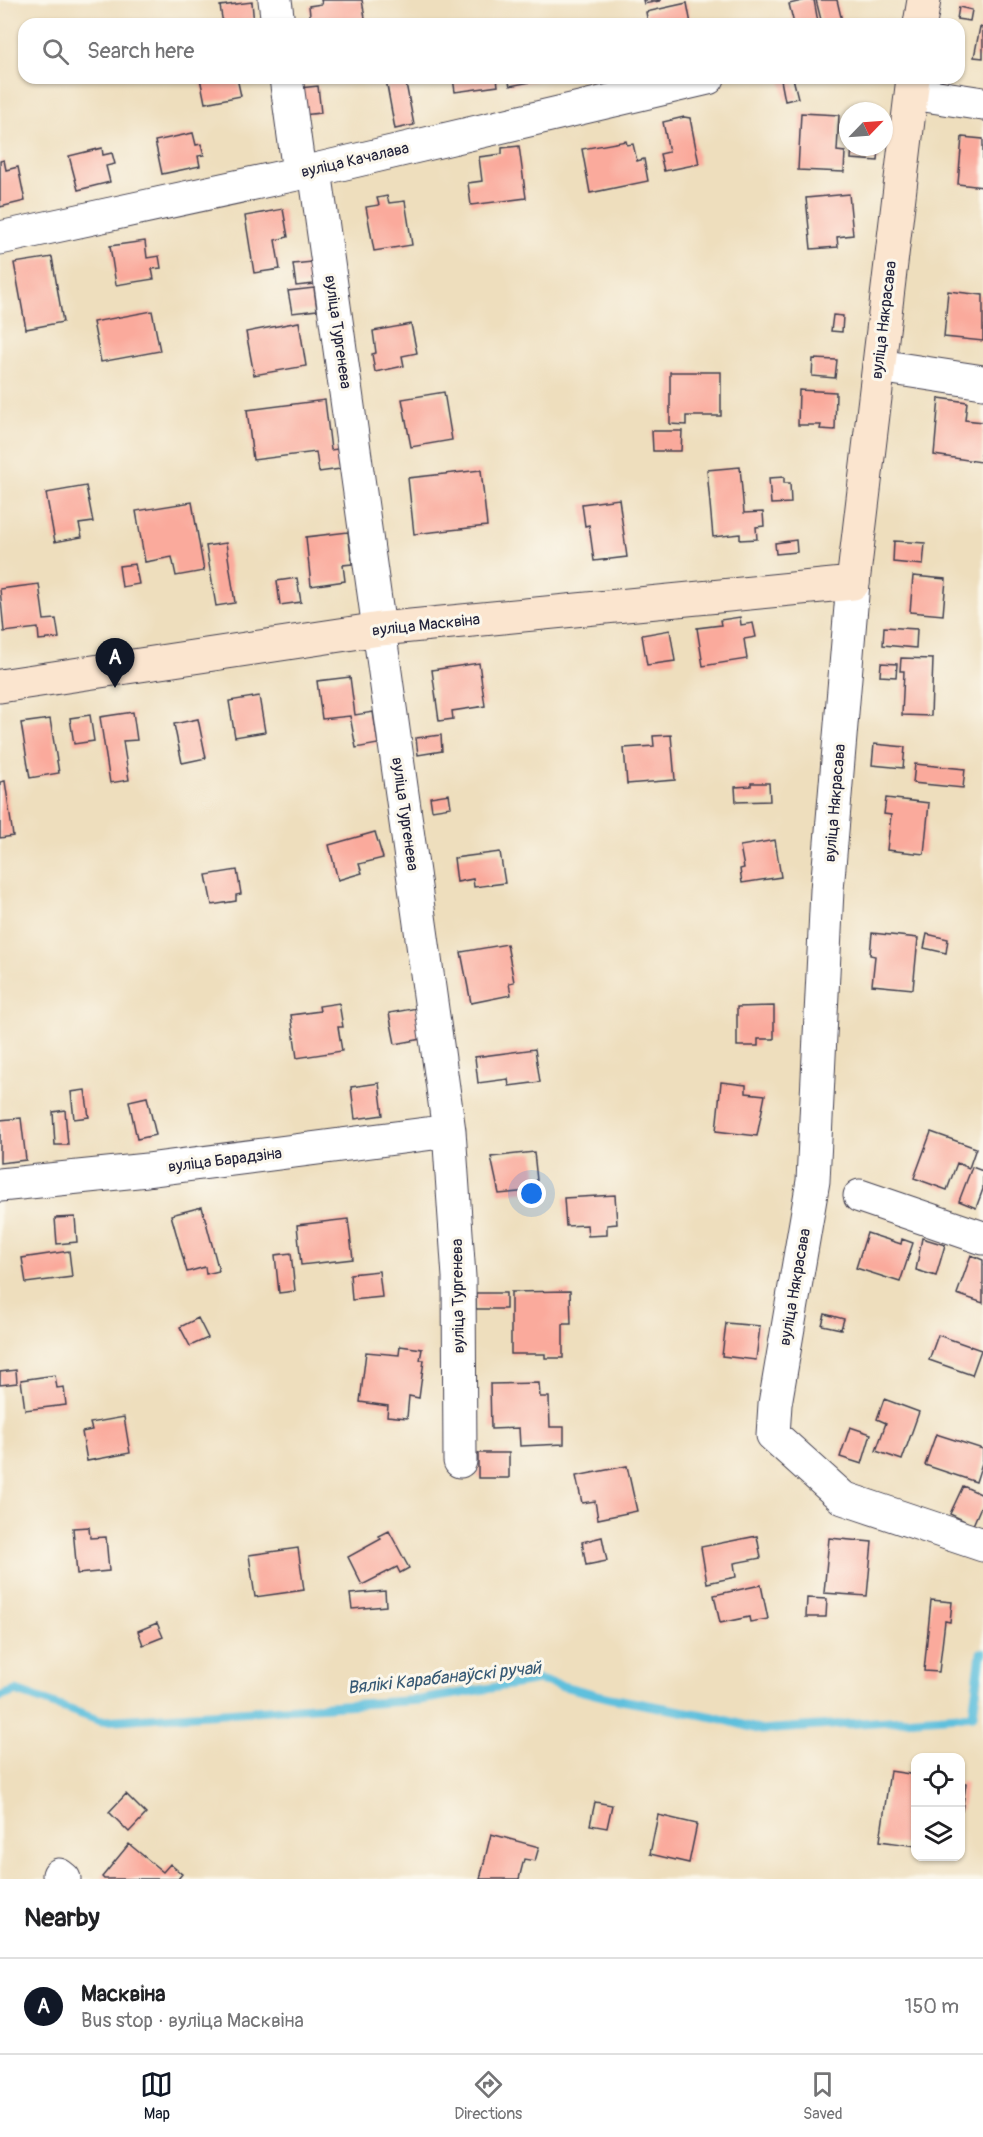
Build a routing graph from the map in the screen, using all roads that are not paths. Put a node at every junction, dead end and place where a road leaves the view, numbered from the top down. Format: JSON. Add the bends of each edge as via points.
{"nodes":[{"id":1,"x":275,"y":0,"type":"edge"},
{"id":2,"x":924,"y":0,"type":"edge"},
{"id":3,"x":277,"y":18,"type":"edge"},
{"id":4,"x":921,"y":18,"type":"edge"},
{"id":5,"x":287,"y":84,"type":"edge"},
{"id":6,"x":682,"y":84,"type":"edge"},
{"id":7,"x":912,"y":85,"type":"edge"},
{"id":8,"x":983,"y":104,"type":"edge"},
{"id":9,"x":307,"y":171,"type":"junction"},
{"id":10,"x":0,"y":238,"type":"edge"},
{"id":11,"x":879,"y":366,"type":"junction"},
{"id":12,"x":983,"y":382,"type":"edge"},
{"id":13,"x":853,"y":583,"type":"junction"},
{"id":14,"x":380,"y":629,"type":"junction"},
{"id":15,"x":0,"y":686,"type":"edge"},
{"id":16,"x":449,"y":1131,"type":"junction"},
{"id":17,"x":0,"y":1185,"type":"edge"},
{"id":18,"x":860,"y":1196,"type":"dead end"},
{"id":19,"x":983,"y":1238,"type":"edge"},
{"id":20,"x":460,"y":1461,"type":"dead end"},
{"id":21,"x":983,"y":1545,"type":"edge"}],
"edges":[{"from":1,"to":3,"type":"street"},
{"from":2,"to":4,"type":"main road"},
{"from":5,"to":9,"type":"street","name":"вуліца Тургенева"},
{"from":6,"to":9,"type":"street","name":"вуліца Качалава"},
{"from":7,"to":8,"type":"street"},
{"from":7,"to":11,"type":"main road","name":"вуліца Някрасава"},
{"from":9,"to":10,"type":"street","name":"вуліца Качалава"},
{"from":9,"to":14,"type":"street","name":"вуліца Тургенева"},
{"from":11,"to":12,"type":"street"},
{"from":11,"to":13,"type":"main road","name":"вуліца Някрасава"},
{"from":13,"to":14,"type":"main road","name":"вуліца Масквіна"},
{"from":13,"to":21,"type":"street","name":"вуліца Някрасава","via":[[827,890],[813,1181],[773,1435],[843,1498]]},
{"from":14,"to":15,"type":"main road","name":"вуліца Масквіна"},
{"from":14,"to":16,"type":"street","name":"вуліца Тургенева"},
{"from":16,"to":17,"type":"street","name":"вуліца Барадзіна"},
{"from":16,"to":20,"type":"street","name":"вуліца Тургенева","via":[[459,1277]]},
{"from":18,"to":19,"type":"street"}]}
